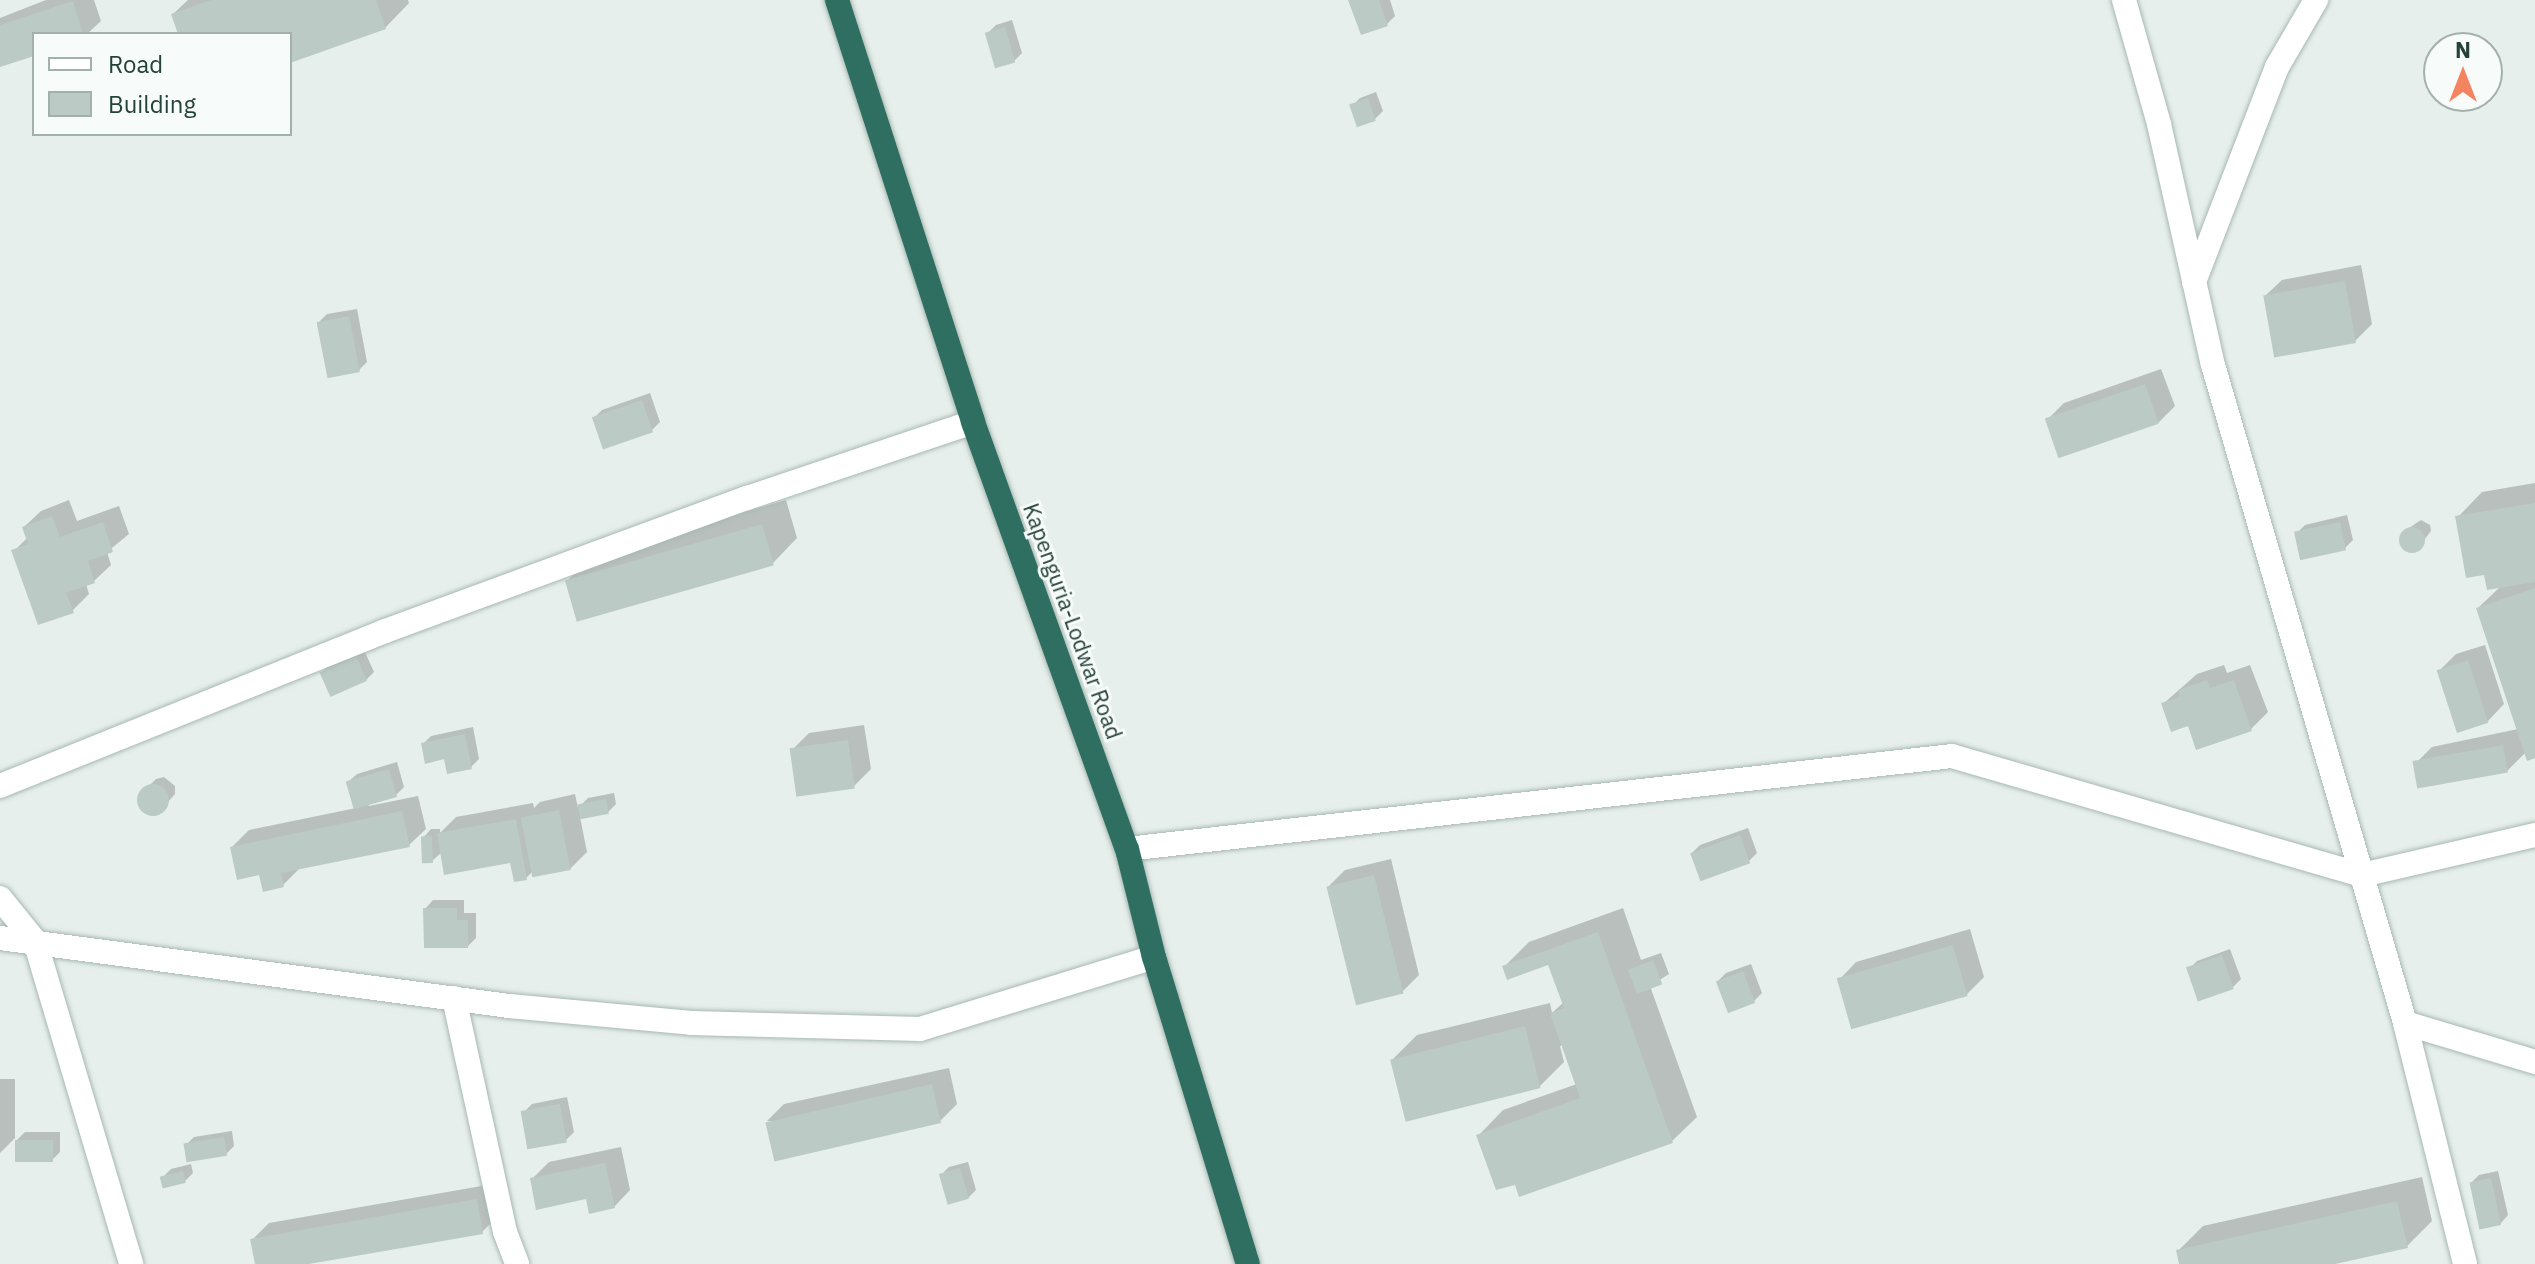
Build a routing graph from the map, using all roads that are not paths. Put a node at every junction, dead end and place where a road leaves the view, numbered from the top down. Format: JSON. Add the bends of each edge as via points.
{"nodes":[{"id":1,"x":837,"y":0,"type":"edge"},
{"id":2,"x":2124,"y":0,"type":"edge"},
{"id":3,"x":2316,"y":0,"type":"edge"},
{"id":4,"x":2194,"y":282,"type":"junction"},
{"id":5,"x":973,"y":422,"type":"junction"},
{"id":6,"x":0,"y":786,"type":"edge"},
{"id":7,"x":2535,"y":835,"type":"edge"},
{"id":8,"x":1127,"y":849,"type":"junction"},
{"id":9,"x":2362,"y":875,"type":"junction"},
{"id":10,"x":0,"y":898,"type":"edge"},
{"id":11,"x":0,"y":938,"type":"edge"},
{"id":12,"x":35,"y":941,"type":"junction"},
{"id":13,"x":1154,"y":957,"type":"junction"},
{"id":14,"x":454,"y":998,"type":"junction"},
{"id":15,"x":2405,"y":1023,"type":"junction"},
{"id":16,"x":2535,"y":1062,"type":"edge"},
{"id":17,"x":131,"y":1264,"type":"edge"},
{"id":18,"x":517,"y":1264,"type":"edge"},
{"id":19,"x":1248,"y":1264,"type":"edge"},
{"id":20,"x":2465,"y":1264,"type":"edge"}],
"edges":[{"from":1,"to":5,"type":"highway","name":"Kapenguria-Lodwar Road"},
{"from":2,"to":4,"type":"street","via":[[2159,124]]},
{"from":3,"to":4,"type":"street","via":[[2277,67]]},
{"from":4,"to":9,"type":"street","via":[[2213,365]]},
{"from":5,"to":6,"type":"street","via":[[747,498],[385,631]]},
{"from":5,"to":8,"type":"highway","name":"Kapenguria-Lodwar Road"},
{"from":7,"to":9,"type":"street"},
{"from":8,"to":9,"type":"street","via":[[1952,756]]},
{"from":8,"to":13,"type":"highway","name":"Kapenguria-Lodwar Road"},
{"from":9,"to":15,"type":"street"},
{"from":10,"to":12,"type":"street"},
{"from":11,"to":12,"type":"street"},
{"from":12,"to":14,"type":"street"},
{"from":12,"to":17,"type":"street"},
{"from":13,"to":14,"type":"street","via":[[920,1029],[691,1023]]},
{"from":13,"to":19,"type":"highway","name":"Kapenguria-Lodwar Road"},
{"from":14,"to":18,"type":"street","via":[[505,1232]]},
{"from":15,"to":16,"type":"street"},
{"from":15,"to":20,"type":"street"}]}
